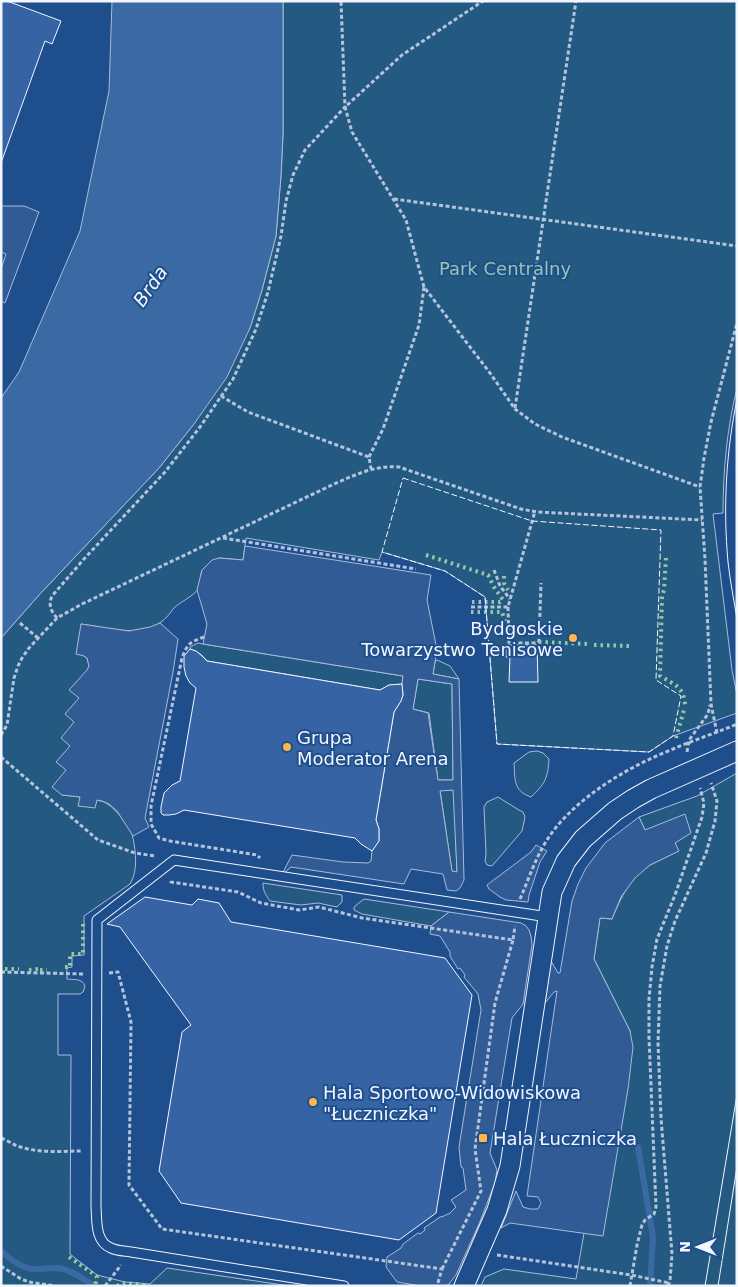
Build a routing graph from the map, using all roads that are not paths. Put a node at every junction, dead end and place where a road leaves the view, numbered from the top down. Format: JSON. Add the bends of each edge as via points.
{"nodes":[{"id":1,"x":737,"y":751,"type":"edge"},
{"id":2,"x":548,"y":917,"type":"junction"},
{"id":3,"x":344,"y":1286,"type":"edge"},
{"id":4,"x":464,"y":1286,"type":"edge"}],
"edges":[{"from":1,"to":2,"type":"street","via":[[651,789],[605,819],[566,861],[552,892]]},
{"from":2,"to":3,"type":"lane","via":[[174,860],[97,920],[96,1151],[97,1228],[101,1240],[110,1248],[131,1252]]},
{"from":2,"to":4,"type":"street","via":[[510,1166],[497,1210]]}]}
